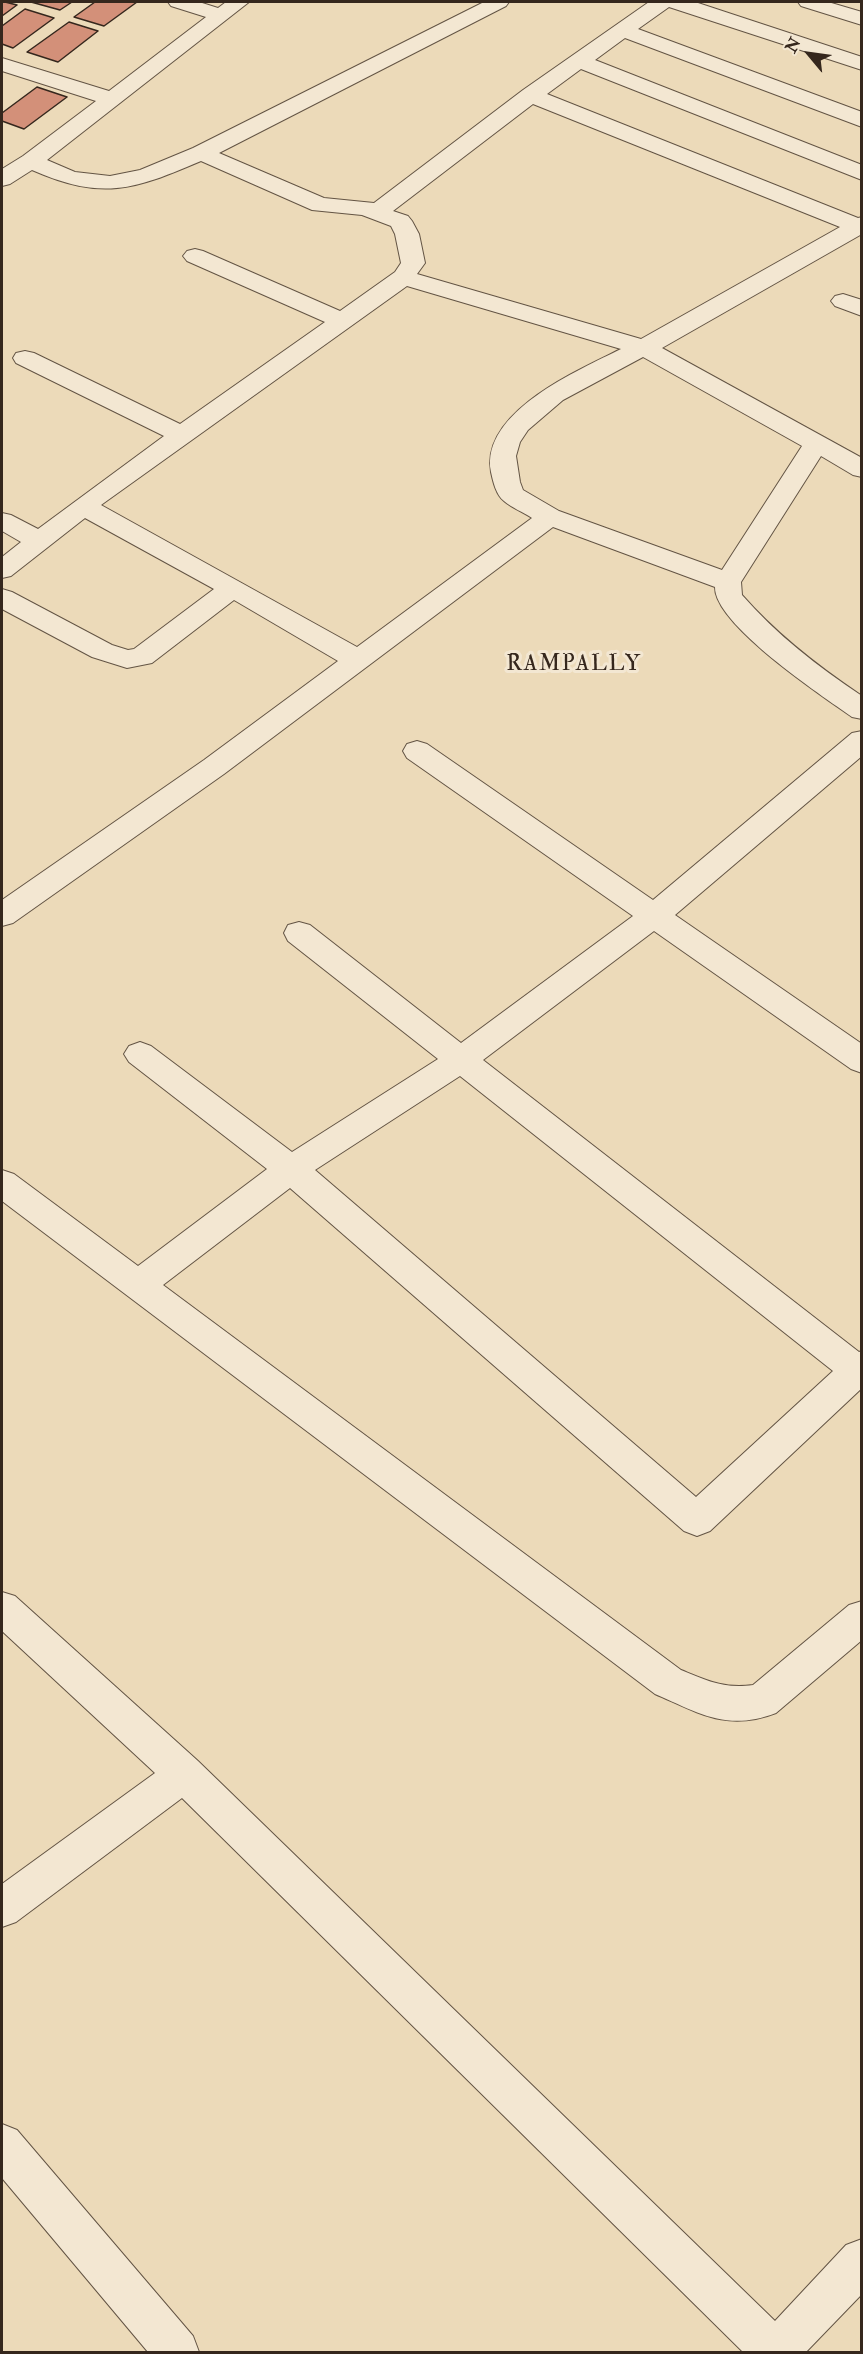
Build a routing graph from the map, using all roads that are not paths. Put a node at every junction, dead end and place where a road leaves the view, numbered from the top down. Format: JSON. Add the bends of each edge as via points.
{"nodes":[{"id":1,"x":178,"y":2,"type":"edge"},
{"id":2,"x":239,"y":2,"type":"edge"},
{"id":3,"x":499,"y":2,"type":"edge"},
{"id":4,"x":662,"y":2,"type":"edge"},
{"id":5,"x":676,"y":2,"type":"edge"},
{"id":6,"x":808,"y":2,"type":"edge"},
{"id":7,"x":221,"y":15,"type":"junction"},
{"id":8,"x":861,"y":19,"type":"edge"},
{"id":9,"x":622,"y":30,"type":"junction"},
{"id":10,"x":579,"y":61,"type":"junction"},
{"id":11,"x":2,"y":64,"type":"edge"},
{"id":12,"x":861,"y":64,"type":"edge"},
{"id":13,"x":531,"y":95,"type":"junction"},
{"id":14,"x":112,"y":99,"type":"junction"},
{"id":15,"x":861,"y":120,"type":"edge"},
{"id":16,"x":201,"y":153,"type":"junction"},
{"id":17,"x":31,"y":161,"type":"junction"},
{"id":18,"x":861,"y":173,"type":"edge"},
{"id":19,"x":2,"y":179,"type":"edge"},
{"id":20,"x":377,"y":212,"type":"junction"},
{"id":21,"x":860,"y":233,"type":"edge"},
{"id":22,"x":195,"y":256,"type":"dead end"},
{"id":23,"x":403,"y":277,"type":"junction"},
{"id":24,"x":344,"y":321,"type":"junction"},
{"id":25,"x":644,"y":348,"type":"junction"},
{"id":26,"x":25,"y":358,"type":"dead end"},
{"id":27,"x":182,"y":435,"type":"junction"},
{"id":28,"x":815,"y":445,"type":"junction"},
{"id":29,"x":861,"y":470,"type":"edge"},
{"id":30,"x":83,"y":506,"type":"junction"},
{"id":31,"x":550,"y":517,"type":"junction"},
{"id":32,"x":2,"y":521,"type":"edge"},
{"id":33,"x":39,"y":540,"type":"junction"},
{"id":34,"x":2,"y":570,"type":"edge"},
{"id":35,"x":728,"y":582,"type":"junction"},
{"id":36,"x":233,"y":588,"type":"junction"},
{"id":37,"x":2,"y":598,"type":"edge"},
{"id":38,"x":358,"y":660,"type":"junction"},
{"id":39,"x":861,"y":710,"type":"edge"},
{"id":40,"x":861,"y":740,"type":"edge"},
{"id":41,"x":417,"y":751,"type":"dead end"},
{"id":42,"x":2,"y":915,"type":"edge"},
{"id":43,"x":654,"y":916,"type":"junction"},
{"id":44,"x":299,"y":933,"type":"dead end"},
{"id":45,"x":140,"y":1054,"type":"dead end"},
{"id":46,"x":460,"y":1060,"type":"junction"},
{"id":47,"x":861,"y":1061,"type":"edge"},
{"id":48,"x":291,"y":1169,"type":"junction"},
{"id":49,"x":2,"y":1183,"type":"edge"},
{"id":50,"x":138,"y":1285,"type":"junction"},
{"id":51,"x":860,"y":1370,"type":"edge"},
{"id":52,"x":2,"y":1608,"type":"edge"},
{"id":53,"x":861,"y":1617,"type":"edge"},
{"id":54,"x":184,"y":1774,"type":"junction"},
{"id":55,"x":2,"y":1908,"type":"edge"},
{"id":56,"x":2,"y":2145,"type":"edge"},
{"id":57,"x":861,"y":2261,"type":"edge"},
{"id":58,"x":177,"y":2352,"type":"edge"},
{"id":59,"x":775,"y":2352,"type":"edge"}],
"edges":[{"from":1,"to":7,"type":"street"},
{"from":2,"to":7,"type":"street"},
{"from":3,"to":16,"type":"street"},
{"from":4,"to":9,"type":"street"},
{"from":5,"to":12,"type":"street"},
{"from":6,"to":8,"type":"street"},
{"from":7,"to":14,"type":"street"},
{"from":9,"to":10,"type":"street"},
{"from":9,"to":15,"type":"street"},
{"from":10,"to":13,"type":"street"},
{"from":10,"to":18,"type":"street"},
{"from":11,"to":14,"type":"street"},
{"from":13,"to":20,"type":"street"},
{"from":13,"to":21,"type":"street"},
{"from":14,"to":17,"type":"street"},
{"from":16,"to":17,"type":"street","via":[[146,176],[110,183],[70,178]]},
{"from":16,"to":20,"type":"street","via":[[320,205]]},
{"from":17,"to":19,"type":"street"},
{"from":20,"to":23,"type":"street","via":[[400,221],[407,234],[413,263]]},
{"from":21,"to":25,"type":"street","via":[[836,239]]},
{"from":22,"to":24,"type":"street"},
{"from":23,"to":24,"type":"street"},
{"from":23,"to":25,"type":"street"},
{"from":24,"to":27,"type":"street"},
{"from":25,"to":28,"type":"street"},
{"from":25,"to":31,"type":"street","via":[[557,393],[523,420],[506,443],[502,471],[512,495]]},
{"from":26,"to":27,"type":"street"},
{"from":27,"to":30,"type":"street"},
{"from":28,"to":29,"type":"street"},
{"from":28,"to":35,"type":"street"},
{"from":30,"to":33,"type":"street"},
{"from":30,"to":36,"type":"street"},
{"from":31,"to":35,"type":"street"},
{"from":31,"to":38,"type":"street"},
{"from":32,"to":33,"type":"street"},
{"from":33,"to":34,"type":"street"},
{"from":35,"to":39,"type":"street","via":[[728,596],[756,629],[806,672]]},
{"from":36,"to":37,"type":"street","via":[[142,657],[127,658],[102,651]]},
{"from":36,"to":38,"type":"street"},
{"from":38,"to":42,"type":"street","via":[[214,767]]},
{"from":40,"to":43,"type":"street"},
{"from":41,"to":43,"type":"street"},
{"from":43,"to":46,"type":"street"},
{"from":43,"to":47,"type":"street"},
{"from":44,"to":46,"type":"street"},
{"from":45,"to":48,"type":"street"},
{"from":46,"to":48,"type":"street"},
{"from":46,"to":51,"type":"street"},
{"from":48,"to":50,"type":"street"},
{"from":48,"to":51,"type":"street","via":[[697,1520]]},
{"from":49,"to":50,"type":"street"},
{"from":50,"to":53,"type":"street","via":[[668,1682],[712,1701],[734,1705],[762,1701]]},
{"from":52,"to":54,"type":"street"},
{"from":54,"to":55,"type":"street"},
{"from":54,"to":59,"type":"street"},
{"from":56,"to":58,"type":"street"},
{"from":57,"to":59,"type":"street"}]}
